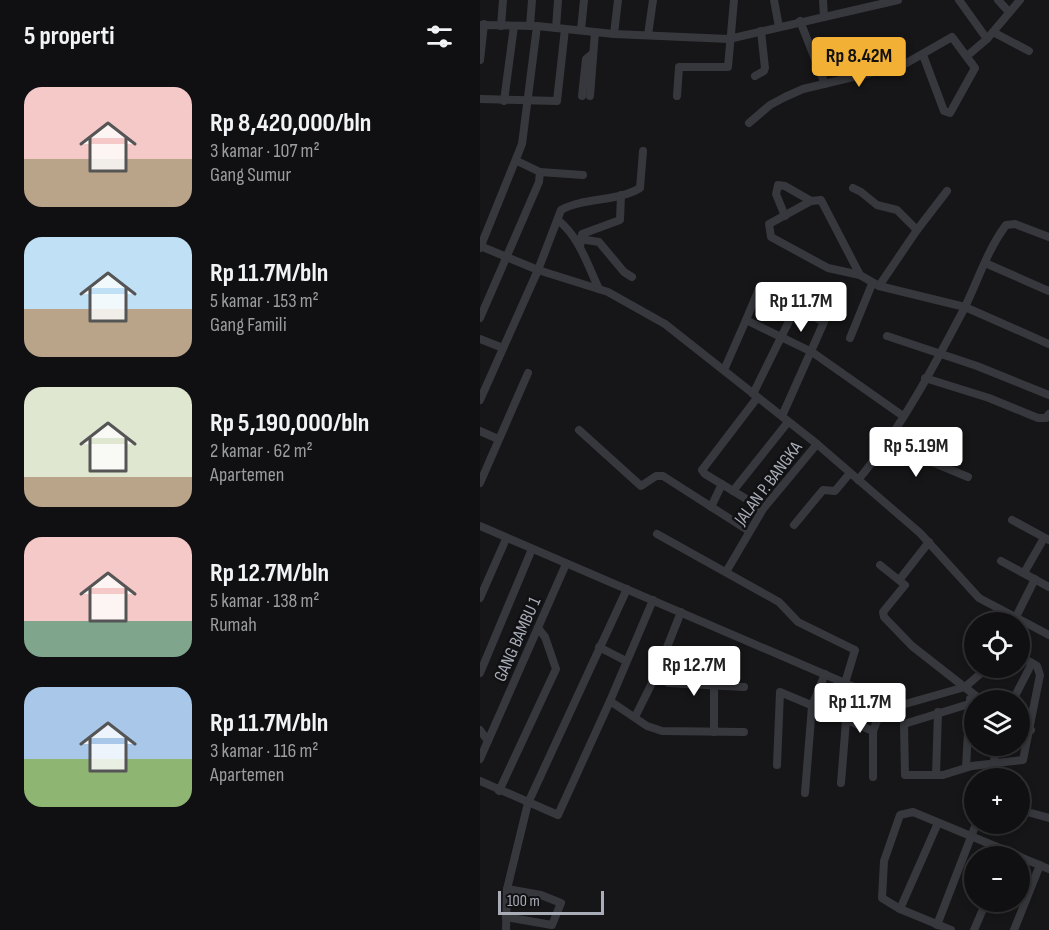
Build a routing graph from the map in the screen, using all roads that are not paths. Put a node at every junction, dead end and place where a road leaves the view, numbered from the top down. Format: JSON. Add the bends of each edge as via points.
{"nodes":[{"id":1,"x":503,"y":0,"type":"edge"},
{"id":2,"x":532,"y":0,"type":"edge"},
{"id":3,"x":558,"y":0,"type":"edge"},
{"id":4,"x":584,"y":0,"type":"edge"},
{"id":5,"x":618,"y":0,"type":"edge"},
{"id":6,"x":653,"y":0,"type":"edge"},
{"id":7,"x":734,"y":0,"type":"edge"},
{"id":8,"x":774,"y":0,"type":"edge"},
{"id":9,"x":823,"y":0,"type":"edge"},
{"id":10,"x":898,"y":0,"type":"edge"},
{"id":11,"x":959,"y":0,"type":"edge"},
{"id":12,"x":998,"y":0,"type":"edge"},
{"id":13,"x":1020,"y":0,"type":"edge"},
{"id":14,"x":1009,"y":12,"type":"junction"},
{"id":15,"x":824,"y":17,"type":"junction"},
{"id":16,"x":801,"y":21,"type":"junction"},
{"id":17,"x":482,"y":25,"type":"edge"},
{"id":18,"x":501,"y":26,"type":"junction"},
{"id":19,"x":514,"y":26,"type":"junction"},
{"id":20,"x":533,"y":26,"type":"junction"},
{"id":21,"x":779,"y":27,"type":"junction"},
{"id":22,"x":556,"y":28,"type":"junction"},
{"id":23,"x":566,"y":29,"type":"junction"},
{"id":24,"x":581,"y":30,"type":"junction"},
{"id":25,"x":595,"y":32,"type":"junction"},
{"id":26,"x":761,"y":32,"type":"junction"},
{"id":27,"x":993,"y":32,"type":"junction"},
{"id":28,"x":614,"y":34,"type":"junction"},
{"id":29,"x":648,"y":35,"type":"junction"},
{"id":30,"x":729,"y":39,"type":"junction"},
{"id":31,"x":987,"y":39,"type":"junction"},
{"id":32,"x":1029,"y":51,"type":"dead end"},
{"id":33,"x":923,"y":55,"type":"junction"},
{"id":34,"x":967,"y":56,"type":"junction"},
{"id":35,"x":480,"y":60,"type":"edge"},
{"id":36,"x":755,"y":76,"type":"dead end"},
{"id":37,"x":825,"y":84,"type":"junction"},
{"id":38,"x":586,"y":96,"type":"dead end"},
{"id":39,"x":677,"y":96,"type":"dead end"},
{"id":40,"x":480,"y":99,"type":"edge"},
{"id":41,"x":529,"y":100,"type":"junction"},
{"id":42,"x":504,"y":101,"type":"junction"},
{"id":43,"x":749,"y":123,"type":"dead end"},
{"id":44,"x":643,"y":151,"type":"dead end"},
{"id":45,"x":517,"y":160,"type":"junction"},
{"id":46,"x":540,"y":172,"type":"junction"},
{"id":47,"x":583,"y":175,"type":"dead end"},
{"id":48,"x":853,"y":188,"type":"dead end"},
{"id":49,"x":948,"y":191,"type":"dead end"},
{"id":50,"x":621,"y":195,"type":"junction"},
{"id":51,"x":810,"y":201,"type":"junction"},
{"id":52,"x":786,"y":216,"type":"junction"},
{"id":53,"x":558,"y":220,"type":"junction"},
{"id":54,"x":567,"y":228,"type":"junction"},
{"id":55,"x":594,"y":230,"type":"junction"},
{"id":56,"x":917,"y":230,"type":"junction"},
{"id":57,"x":1049,"y":237,"type":"edge"},
{"id":58,"x":581,"y":240,"type":"junction"},
{"id":59,"x":599,"y":242,"type":"junction"},
{"id":60,"x":480,"y":247,"type":"edge"},
{"id":61,"x":508,"y":258,"type":"junction"},
{"id":62,"x":985,"y":263,"type":"junction"},
{"id":63,"x":538,"y":270,"type":"junction"},
{"id":64,"x":860,"y":275,"type":"junction"},
{"id":65,"x":632,"y":277,"type":"dead end"},
{"id":66,"x":875,"y":285,"type":"junction"},
{"id":67,"x":599,"y":289,"type":"junction"},
{"id":68,"x":1049,"y":291,"type":"edge"},
{"id":69,"x":796,"y":307,"type":"junction"},
{"id":70,"x":965,"y":307,"type":"junction"},
{"id":71,"x":480,"y":318,"type":"edge"},
{"id":72,"x":746,"y":320,"type":"junction"},
{"id":73,"x":782,"y":336,"type":"junction"},
{"id":74,"x":887,"y":336,"type":"dead end"},
{"id":75,"x":850,"y":338,"type":"dead end"},
{"id":76,"x":480,"y":339,"type":"edge"},
{"id":77,"x":1049,"y":344,"type":"edge"},
{"id":78,"x":503,"y":348,"type":"junction"},
{"id":79,"x":812,"y":352,"type":"junction"},
{"id":80,"x":938,"y":353,"type":"junction"},
{"id":81,"x":724,"y":370,"type":"junction"},
{"id":82,"x":528,"y":373,"type":"dead end"},
{"id":83,"x":925,"y":378,"type":"junction"},
{"id":84,"x":1049,"y":395,"type":"edge"},
{"id":85,"x":755,"y":396,"type":"junction"},
{"id":86,"x":480,"y":400,"type":"edge"},
{"id":87,"x":1049,"y":414,"type":"edge"},
{"id":88,"x":903,"y":416,"type":"junction"},
{"id":89,"x":785,"y":419,"type":"junction"},
{"id":90,"x":579,"y":430,"type":"dead end"},
{"id":91,"x":480,"y":431,"type":"edge"},
{"id":92,"x":498,"y":439,"type":"junction"},
{"id":93,"x":932,"y":439,"type":"dead end"},
{"id":94,"x":817,"y":444,"type":"junction"},
{"id":95,"x":885,"y":446,"type":"junction"},
{"id":96,"x":922,"y":458,"type":"junction"},
{"id":97,"x":850,"y":473,"type":"junction"},
{"id":98,"x":968,"y":477,"type":"dead end"},
{"id":99,"x":858,"y":480,"type":"junction"},
{"id":100,"x":480,"y":483,"type":"edge"},
{"id":101,"x":722,"y":484,"type":"junction"},
{"id":102,"x":733,"y":491,"type":"junction"},
{"id":103,"x":711,"y":507,"type":"junction"},
{"id":104,"x":763,"y":509,"type":"junction"},
{"id":105,"x":1012,"y":520,"type":"dead end"},
{"id":106,"x":794,"y":525,"type":"dead end"},
{"id":107,"x":480,"y":526,"type":"edge"},
{"id":108,"x":749,"y":531,"type":"junction"},
{"id":109,"x":657,"y":534,"type":"dead end"},
{"id":110,"x":506,"y":538,"type":"junction"},
{"id":111,"x":1046,"y":539,"type":"edge"},
{"id":112,"x":929,"y":542,"type":"junction"},
{"id":113,"x":532,"y":549,"type":"junction"},
{"id":114,"x":1001,"y":561,"type":"dead end"},
{"id":115,"x":566,"y":564,"type":"junction"},
{"id":116,"x":880,"y":565,"type":"dead end"},
{"id":117,"x":726,"y":572,"type":"junction"},
{"id":118,"x":1024,"y":573,"type":"junction"},
{"id":119,"x":1049,"y":576,"type":"edge"},
{"id":120,"x":900,"y":579,"type":"junction"},
{"id":121,"x":1035,"y":579,"type":"junction"},
{"id":122,"x":1046,"y":585,"type":"edge"},
{"id":123,"x":627,"y":589,"type":"junction"},
{"id":124,"x":480,"y":598,"type":"edge"},
{"id":125,"x":653,"y":600,"type":"junction"},
{"id":126,"x":681,"y":612,"type":"junction"},
{"id":127,"x":1002,"y":612,"type":"edge"},
{"id":128,"x":1019,"y":612,"type":"edge"},
{"id":129,"x":1030,"y":627,"type":"edge"},
{"id":130,"x":538,"y":628,"type":"junction"},
{"id":131,"x":1049,"y":635,"type":"edge"},
{"id":132,"x":598,"y":647,"type":"junction"},
{"id":133,"x":626,"y":661,"type":"junction"},
{"id":134,"x":1032,"y":663,"type":"joint"},
{"id":135,"x":480,"y":673,"type":"edge"},
{"id":136,"x":825,"y":674,"type":"junction"},
{"id":137,"x":656,"y":675,"type":"junction"},
{"id":138,"x":975,"y":678,"type":"edge"},
{"id":139,"x":845,"y":683,"type":"junction"},
{"id":140,"x":714,"y":686,"type":"junction"},
{"id":141,"x":744,"y":687,"type":"dead end"},
{"id":142,"x":965,"y":687,"type":"junction"},
{"id":143,"x":967,"y":690,"type":"edge"},
{"id":144,"x":1018,"y":690,"type":"edge"},
{"id":145,"x":610,"y":701,"type":"junction"},
{"id":146,"x":885,"y":701,"type":"junction"},
{"id":147,"x":964,"y":705,"type":"edge"},
{"id":148,"x":812,"y":706,"type":"junction"},
{"id":149,"x":938,"y":712,"type":"junction"},
{"id":150,"x":635,"y":717,"type":"junction"},
{"id":151,"x":846,"y":721,"type":"junction"},
{"id":152,"x":480,"y":730,"type":"edge"},
{"id":153,"x":1031,"y":730,"type":"joint"},
{"id":154,"x":873,"y":731,"type":"junction"},
{"id":155,"x":714,"y":732,"type":"junction"},
{"id":156,"x":744,"y":732,"type":"dead end"},
{"id":157,"x":488,"y":741,"type":"junction"},
{"id":158,"x":967,"y":756,"type":"edge"},
{"id":159,"x":995,"y":756,"type":"edge"},
{"id":160,"x":480,"y":759,"type":"edge"},
{"id":161,"x":994,"y":762,"type":"junction"},
{"id":162,"x":777,"y":765,"type":"dead end"},
{"id":163,"x":966,"y":767,"type":"junction"},
{"id":164,"x":936,"y":775,"type":"junction"},
{"id":165,"x":873,"y":777,"type":"dead end"},
{"id":166,"x":480,"y":782,"type":"edge"},
{"id":167,"x":841,"y":783,"type":"dead end"},
{"id":168,"x":500,"y":791,"type":"junction"},
{"id":169,"x":805,"y":793,"type":"dead end"},
{"id":170,"x":528,"y":803,"type":"junction"},
{"id":171,"x":1030,"y":813,"type":"edge"},
{"id":172,"x":1049,"y":818,"type":"edge"},
{"id":173,"x":938,"y":823,"type":"junction"},
{"id":174,"x":972,"y":834,"type":"edge"},
{"id":175,"x":971,"y":837,"type":"junction"},
{"id":176,"x":989,"y":846,"type":"edge"},
{"id":177,"x":1030,"y":861,"type":"edge"},
{"id":178,"x":1041,"y":865,"type":"junction"},
{"id":179,"x":1049,"y":868,"type":"edge"},
{"id":180,"x":507,"y":889,"type":"junction"},
{"id":181,"x":900,"y":909,"type":"junction"},
{"id":182,"x":982,"y":912,"type":"edge"},
{"id":183,"x":506,"y":917,"type":"junction"},
{"id":184,"x":937,"y":924,"type":"junction"},
{"id":185,"x":506,"y":930,"type":"edge"},
{"id":186,"x":951,"y":930,"type":"edge"},
{"id":187,"x":974,"y":930,"type":"edge"},
{"id":188,"x":1014,"y":930,"type":"edge"}],
"edges":[{"from":1,"to":18,"type":"street"},
{"from":2,"to":20,"type":"street"},
{"from":3,"to":22,"type":"street"},
{"from":4,"to":24,"type":"street"},
{"from":5,"to":28,"type":"street"},
{"from":6,"to":29,"type":"street"},
{"from":7,"to":30,"type":"street"},
{"from":8,"to":21,"type":"street"},
{"from":9,"to":15,"type":"street"},
{"from":10,"to":15,"type":"street"},
{"from":11,"to":31,"type":"street"},
{"from":12,"to":14,"type":"street"},
{"from":13,"to":14,"type":"street"},
{"from":14,"to":27,"type":"street"},
{"from":15,"to":16,"type":"street"},
{"from":16,"to":21,"type":"street"},
{"from":16,"to":37,"type":"street"},
{"from":17,"to":18,"type":"street"},
{"from":17,"to":35,"type":"street"},
{"from":18,"to":19,"type":"street"},
{"from":19,"to":20,"type":"street"},
{"from":19,"to":42,"type":"street"},
{"from":20,"to":22,"type":"street"},
{"from":20,"to":41,"type":"street"},
{"from":21,"to":26,"type":"street"},
{"from":22,"to":23,"type":"street"},
{"from":23,"to":24,"type":"street"},
{"from":23,"to":41,"type":"street","via":[[559,99]]},
{"from":24,"to":25,"type":"street"},
{"from":25,"to":28,"type":"street"},
{"from":25,"to":38,"type":"street","via":[[592,54],[586,59]]},
{"from":26,"to":30,"type":"street"},
{"from":26,"to":36,"type":"street","via":[[765,68]]},
{"from":27,"to":31,"type":"street"},
{"from":27,"to":32,"type":"street"},
{"from":28,"to":29,"type":"street"},
{"from":29,"to":30,"type":"street"},
{"from":30,"to":39,"type":"street","via":[[727,68],[679,67]]},
{"from":31,"to":34,"type":"street"},
{"from":33,"to":34,"type":"street","via":[[952,37]]},
{"from":33,"to":34,"type":"street","via":[[948,113],[975,71]]},
{"from":33,"to":37,"type":"street","via":[[893,68]]},
{"from":37,"to":43,"type":"street","via":[[785,97]]},
{"from":40,"to":42,"type":"street"},
{"from":41,"to":42,"type":"street"},
{"from":41,"to":45,"type":"street"},
{"from":44,"to":50,"type":"street","via":[[642,187]]},
{"from":45,"to":46,"type":"street"},
{"from":45,"to":60,"type":"street"},
{"from":46,"to":47,"type":"street"},
{"from":46,"to":61,"type":"street"},
{"from":48,"to":56,"type":"street","via":[[877,205],[897,210]]},
{"from":49,"to":56,"type":"street"},
{"from":50,"to":53,"type":"street","via":[[563,208]]},
{"from":50,"to":55,"type":"street","via":[[620,220]]},
{"from":51,"to":52,"type":"street"},
{"from":51,"to":52,"type":"street","via":[[785,186],[776,186]]},
{"from":51,"to":64,"type":"street","via":[[821,200]]},
{"from":52,"to":64,"type":"street","via":[[769,225],[771,237],[828,268]]},
{"from":53,"to":54,"type":"street"},
{"from":53,"to":63,"type":"street"},
{"from":54,"to":58,"type":"street"},
{"from":54,"to":58,"type":"street"},
{"from":55,"to":58,"type":"street"},
{"from":55,"to":59,"type":"street"},
{"from":56,"to":66,"type":"street"},
{"from":57,"to":62,"type":"street","via":[[1015,224],[1006,225]]},
{"from":58,"to":59,"type":"street"},
{"from":58,"to":67,"type":"street"},
{"from":59,"to":65,"type":"street"},
{"from":60,"to":61,"type":"street"},
{"from":61,"to":63,"type":"street"},
{"from":61,"to":71,"type":"street"},
{"from":62,"to":68,"type":"street"},
{"from":62,"to":70,"type":"street"},
{"from":63,"to":67,"type":"street"},
{"from":63,"to":78,"type":"street"},
{"from":64,"to":66,"type":"street"},
{"from":66,"to":70,"type":"street"},
{"from":66,"to":75,"type":"street"},
{"from":67,"to":81,"type":"street","via":[[665,324]]},
{"from":69,"to":72,"type":"street","via":[[758,289]]},
{"from":69,"to":73,"type":"street"},
{"from":69,"to":79,"type":"street","via":[[824,322]]},
{"from":70,"to":77,"type":"street"},
{"from":70,"to":80,"type":"street"},
{"from":72,"to":73,"type":"street"},
{"from":72,"to":81,"type":"street"},
{"from":73,"to":79,"type":"street"},
{"from":73,"to":85,"type":"street"},
{"from":74,"to":80,"type":"street"},
{"from":76,"to":78,"type":"street"},
{"from":78,"to":86,"type":"street"},
{"from":79,"to":88,"type":"street"},
{"from":79,"to":89,"type":"street"},
{"from":80,"to":83,"type":"street"},
{"from":80,"to":84,"type":"street"},
{"from":81,"to":85,"type":"street"},
{"from":82,"to":92,"type":"street"},
{"from":83,"to":87,"type":"street","via":[[1038,418]]},
{"from":83,"to":88,"type":"street"},
{"from":85,"to":89,"type":"street"},
{"from":85,"to":101,"type":"street","via":[[702,470]]},
{"from":88,"to":95,"type":"street"},
{"from":89,"to":94,"type":"street"},
{"from":89,"to":102,"type":"street"},
{"from":90,"to":103,"type":"street","via":[[641,486],[659,475]]},
{"from":91,"to":92,"type":"street"},
{"from":92,"to":100,"type":"street"},
{"from":93,"to":96,"type":"street"},
{"from":94,"to":97,"type":"street"},
{"from":94,"to":104,"type":"street","name":"JALAN P. BANGKA"},
{"from":95,"to":96,"type":"street","via":[[913,466]]},
{"from":95,"to":99,"type":"street"},
{"from":96,"to":98,"type":"street"},
{"from":97,"to":99,"type":"street"},
{"from":97,"to":106,"type":"street","via":[[834,491],[823,490]]},
{"from":99,"to":112,"type":"street"},
{"from":101,"to":102,"type":"street"},
{"from":101,"to":103,"type":"street"},
{"from":102,"to":104,"type":"street"},
{"from":103,"to":108,"type":"street"},
{"from":104,"to":108,"type":"street","name":"JALAN P. BANGKA"},
{"from":105,"to":111,"type":"street"},
{"from":107,"to":110,"type":"street"},
{"from":108,"to":117,"type":"street","name":"JALAN P. BANGKA"},
{"from":109,"to":117,"type":"street"},
{"from":110,"to":113,"type":"street"},
{"from":110,"to":124,"type":"street"},
{"from":111,"to":118,"type":"street"},
{"from":112,"to":120,"type":"street"},
{"from":112,"to":127,"type":"street","via":[[972,593]]},
{"from":113,"to":115,"type":"street"},
{"from":113,"to":135,"type":"street"},
{"from":114,"to":118,"type":"street"},
{"from":115,"to":123,"type":"street"},
{"from":115,"to":130,"type":"street","name":"GANG BAMBU 1"},
{"from":116,"to":120,"type":"street"},
{"from":117,"to":139,"type":"street","via":[[779,602],[798,622],[855,650]]},
{"from":118,"to":121,"type":"street"},
{"from":119,"to":122,"type":"street"},
{"from":120,"to":142,"type":"street","via":[[904,588],[883,612],[884,617],[912,646]]},
{"from":121,"to":122,"type":"street"},
{"from":121,"to":128,"type":"street"},
{"from":123,"to":125,"type":"street"},
{"from":123,"to":132,"type":"street"},
{"from":125,"to":126,"type":"street"},
{"from":125,"to":133,"type":"street"},
{"from":126,"to":136,"type":"street"},
{"from":126,"to":137,"type":"street"},
{"from":129,"to":131,"type":"street"},
{"from":130,"to":157,"type":"street","name":"GANG BAMBU 1"},
{"from":130,"to":168,"type":"street","via":[[556,669]]},
{"from":132,"to":133,"type":"street"},
{"from":132,"to":170,"type":"street"},
{"from":133,"to":145,"type":"street"},
{"from":134,"to":144,"type":"street"},
{"from":134,"to":153,"type":"street","via":[[1040,675]]},
{"from":136,"to":139,"type":"street"},
{"from":136,"to":148,"type":"street"},
{"from":137,"to":140,"type":"street","via":[[668,682]]},
{"from":137,"to":150,"type":"street"},
{"from":138,"to":142,"type":"street"},
{"from":139,"to":146,"type":"street"},
{"from":140,"to":141,"type":"street"},
{"from":140,"to":155,"type":"street"},
{"from":142,"to":143,"type":"street"},
{"from":142,"to":146,"type":"street","via":[[904,706]]},
{"from":145,"to":150,"type":"street"},
{"from":145,"to":170,"type":"street","via":[[559,814]]},
{"from":146,"to":154,"type":"street"},
{"from":147,"to":149,"type":"street"},
{"from":148,"to":151,"type":"street"},
{"from":148,"to":162,"type":"street","via":[[779,693]]},
{"from":148,"to":169,"type":"street"},
{"from":149,"to":164,"type":"street"},
{"from":149,"to":164,"type":"street","via":[[903,727],[905,775]]},
{"from":150,"to":155,"type":"street","via":[[662,731]]},
{"from":151,"to":154,"type":"street"},
{"from":151,"to":167,"type":"street"},
{"from":152,"to":157,"type":"street"},
{"from":153,"to":161,"type":"street","via":[[1023,760]]},
{"from":154,"to":165,"type":"street"},
{"from":155,"to":156,"type":"street"},
{"from":157,"to":160,"type":"street","name":"GANG BAMBU 1"},
{"from":158,"to":163,"type":"street"},
{"from":159,"to":161,"type":"street"},
{"from":161,"to":163,"type":"street"},
{"from":163,"to":164,"type":"street"},
{"from":166,"to":168,"type":"street"},
{"from":168,"to":170,"type":"street"},
{"from":170,"to":180,"type":"street"},
{"from":171,"to":172,"type":"street"},
{"from":173,"to":175,"type":"street"},
{"from":173,"to":181,"type":"street"},
{"from":173,"to":181,"type":"street","via":[[913,812],[900,814],[884,861],[882,898]]},
{"from":174,"to":175,"type":"street"},
{"from":175,"to":176,"type":"street"},
{"from":175,"to":184,"type":"street"},
{"from":177,"to":178,"type":"street"},
{"from":178,"to":179,"type":"street"},
{"from":178,"to":188,"type":"street"},
{"from":180,"to":183,"type":"street"},
{"from":180,"to":183,"type":"street","via":[[561,903],[552,925]]},
{"from":181,"to":184,"type":"street"},
{"from":182,"to":187,"type":"street"},
{"from":183,"to":185,"type":"street"},
{"from":184,"to":186,"type":"street"}]}
